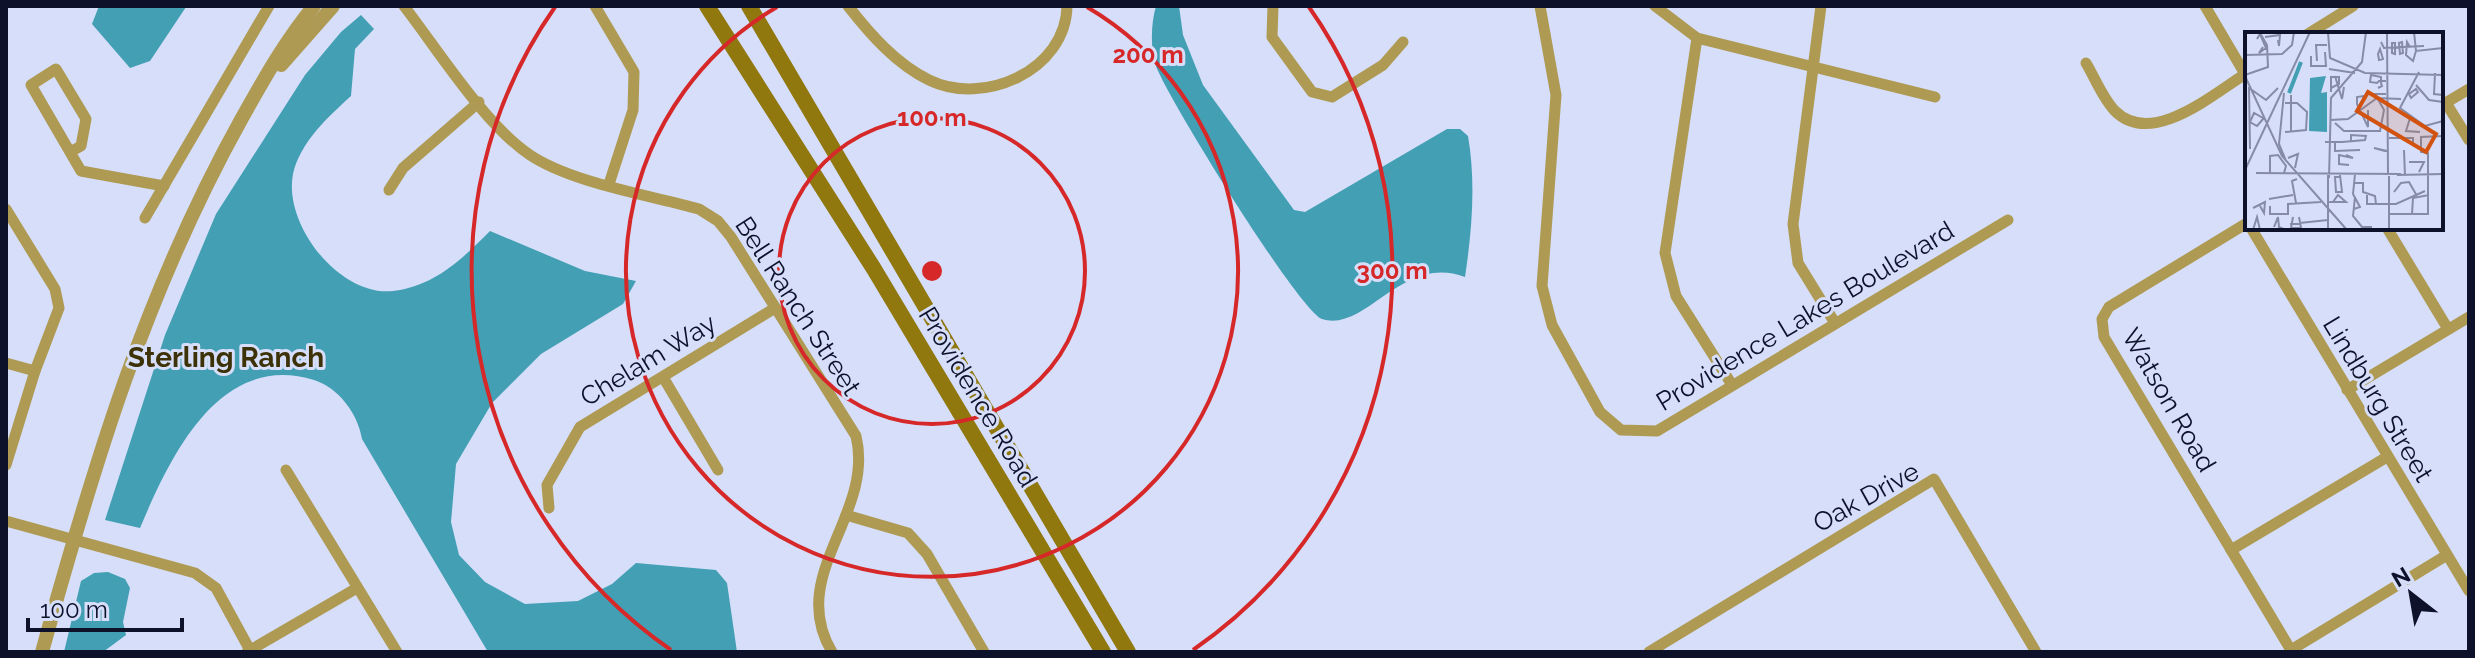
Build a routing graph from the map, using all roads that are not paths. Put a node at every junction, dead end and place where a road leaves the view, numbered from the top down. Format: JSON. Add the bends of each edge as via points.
{"nodes":[{"id":1,"x":269,"y":6,"type":"edge"},
{"id":2,"x":314,"y":6,"type":"edge"},
{"id":3,"x":333,"y":6,"type":"edge"},
{"id":4,"x":404,"y":6,"type":"edge"},
{"id":5,"x":595,"y":6,"type":"edge"},
{"id":6,"x":707,"y":6,"type":"edge"},
{"id":7,"x":749,"y":6,"type":"edge"},
{"id":8,"x":848,"y":6,"type":"edge"},
{"id":9,"x":1067,"y":6,"type":"edge"},
{"id":10,"x":1273,"y":6,"type":"edge"},
{"id":11,"x":1540,"y":6,"type":"edge"},
{"id":12,"x":1655,"y":6,"type":"edge"},
{"id":13,"x":1821,"y":6,"type":"edge"},
{"id":14,"x":2205,"y":6,"type":"edge"},
{"id":15,"x":2352,"y":6,"type":"edge"},
{"id":16,"x":2311,"y":32,"type":"edge"},
{"id":17,"x":1697,"y":38,"type":"junction"},
{"id":18,"x":1403,"y":42,"type":"dead end"},
{"id":19,"x":2086,"y":63,"type":"dead end"},
{"id":20,"x":1813,"y":66,"type":"junction"},
{"id":21,"x":2245,"y":71,"type":"edge"},
{"id":22,"x":2245,"y":74,"type":"edge"},
{"id":23,"x":2469,"y":89,"type":"edge"},
{"id":24,"x":1935,"y":97,"type":"dead end"},
{"id":25,"x":479,"y":102,"type":"junction"},
{"id":26,"x":2444,"y":104,"type":"edge"},
{"id":27,"x":243,"y":117,"type":"junction"},
{"id":28,"x":2469,"y":140,"type":"edge"},
{"id":29,"x":70,"y":152,"type":"junction"},
{"id":30,"x":609,"y":184,"type":"junction"},
{"id":31,"x":164,"y":186,"type":"junction"},
{"id":32,"x":389,"y":190,"type":"dead end"},
{"id":33,"x":6,"y":209,"type":"edge"},
{"id":34,"x":145,"y":218,"type":"dead end"},
{"id":35,"x":2008,"y":220,"type":"dead end"},
{"id":36,"x":2245,"y":228,"type":"edge"},
{"id":37,"x":2251,"y":230,"type":"edge"},
{"id":38,"x":2388,"y":230,"type":"edge"},
{"id":39,"x":893,"y":257,"type":"junction"},
{"id":40,"x":874,"y":269,"type":"junction"},
{"id":41,"x":775,"y":308,"type":"junction"},
{"id":42,"x":2469,"y":317,"type":"edge"},
{"id":43,"x":1835,"y":323,"type":"junction"},
{"id":44,"x":2448,"y":329,"type":"junction"},
{"id":45,"x":6,"y":363,"type":"edge"},
{"id":46,"x":35,"y":371,"type":"junction"},
{"id":47,"x":663,"y":377,"type":"junction"},
{"id":48,"x":1732,"y":385,"type":"junction"},
{"id":49,"x":2347,"y":390,"type":"junction"},
{"id":50,"x":2387,"y":457,"type":"junction"},
{"id":51,"x":6,"y":465,"type":"edge"},
{"id":52,"x":286,"y":470,"type":"dead end"},
{"id":53,"x":718,"y":470,"type":"dead end"},
{"id":54,"x":549,"y":508,"type":"dead end"},
{"id":55,"x":846,"y":515,"type":"junction"},
{"id":56,"x":6,"y":521,"type":"edge"},
{"id":57,"x":73,"y":541,"type":"junction"},
{"id":58,"x":2231,"y":550,"type":"junction"},
{"id":59,"x":2447,"y":555,"type":"junction"},
{"id":60,"x":357,"y":588,"type":"junction"},
{"id":61,"x":2469,"y":591,"type":"edge"},
{"id":62,"x":249,"y":651,"type":"edge"},
{"id":63,"x":2292,"y":651,"type":"edge"},
{"id":64,"x":42,"y":652,"type":"edge"},
{"id":65,"x":397,"y":652,"type":"edge"},
{"id":66,"x":832,"y":652,"type":"edge"},
{"id":67,"x":984,"y":652,"type":"edge"},
{"id":68,"x":1103,"y":652,"type":"edge"},
{"id":69,"x":1128,"y":652,"type":"edge"},
{"id":70,"x":1649,"y":652,"type":"edge"},
{"id":71,"x":2036,"y":652,"type":"edge"}],
"edges":[{"from":1,"to":31,"type":"street"},
{"from":2,"to":27,"type":"street","via":[[275,59]]},
{"from":3,"to":27,"type":"street"},
{"from":4,"to":25,"type":"street","name":"Bell Ranch Street"},
{"from":5,"to":30,"type":"street","via":[[634,72],[633,110]]},
{"from":6,"to":40,"type":"main road","name":"Providence Road"},
{"from":7,"to":39,"type":"main road","name":"Providence Road"},
{"from":8,"to":9,"type":"street","via":[[916,73],[939,84],[978,88],[1021,76],[1044,61],[1063,34]]},
{"from":10,"to":18,"type":"street","via":[[1272,37],[1312,92],[1332,97],[1383,65]]},
{"from":11,"to":48,"type":"street","name":"Providence Lakes Boulevard","via":[[1556,95],[1542,286],[1552,325],[1600,412],[1621,430],[1657,431]]},
{"from":12,"to":17,"type":"street"},
{"from":13,"to":20,"type":"street"},
{"from":14,"to":21,"type":"street"},
{"from":15,"to":16,"type":"street"},
{"from":17,"to":20,"type":"street"},
{"from":17,"to":48,"type":"street","via":[[1665,253],[1676,296]]},
{"from":19,"to":22,"type":"street","via":[[2115,112],[2136,123],[2167,122]]},
{"from":20,"to":24,"type":"street"},
{"from":20,"to":43,"type":"street","via":[[1793,224],[1798,263]]},
{"from":23,"to":26,"type":"street"},
{"from":25,"to":30,"type":"street","name":"Bell Ranch Street","via":[[508,138],[531,155],[559,171]]},
{"from":25,"to":32,"type":"street","via":[[403,168]]},
{"from":26,"to":28,"type":"street"},
{"from":27,"to":57,"type":"street","via":[[169,263],[103,438]]},
{"from":29,"to":29,"type":"street","via":[[31,85],[56,69],[86,119],[81,146]]},
{"from":29,"to":31,"type":"street","via":[[81,171]]},
{"from":30,"to":41,"type":"street","name":"Bell Ranch Street","via":[[699,209],[718,221]]},
{"from":31,"to":34,"type":"street"},
{"from":33,"to":46,"type":"street","via":[[55,289],[59,308]]},
{"from":35,"to":43,"type":"street","name":"Providence Lakes Boulevard"},
{"from":36,"to":58,"type":"street","name":"Watson Road","via":[[2109,307],[2102,319],[2104,337]]},
{"from":37,"to":49,"type":"street","name":"Lindburg Street"},
{"from":38,"to":44,"type":"street"},
{"from":39,"to":40,"type":"main road"},
{"from":39,"to":69,"type":"main road","name":"Providence Road"},
{"from":40,"to":68,"type":"main road","name":"Providence Road"},
{"from":41,"to":47,"type":"street","name":"Chelam Way"},
{"from":41,"to":55,"type":"street","name":"Bell Ranch Street","via":[[856,436],[861,457]]},
{"from":42,"to":44,"type":"street"},
{"from":43,"to":48,"type":"street","name":"Providence Lakes Boulevard"},
{"from":44,"to":49,"type":"street"},
{"from":45,"to":46,"type":"street"},
{"from":46,"to":51,"type":"street"},
{"from":47,"to":53,"type":"street"},
{"from":47,"to":54,"type":"street","name":"Chelam Way","via":[[580,427],[547,485]]},
{"from":49,"to":50,"type":"street","name":"Lindburg Street"},
{"from":50,"to":58,"type":"street"},
{"from":50,"to":59,"type":"street","name":"Lindburg Street"},
{"from":52,"to":60,"type":"street"},
{"from":55,"to":66,"type":"street","name":"Bell Ranch Street","via":[[817,594],[817,619]]},
{"from":55,"to":67,"type":"street","via":[[908,533],[927,554]]},
{"from":56,"to":57,"type":"street"},
{"from":57,"to":62,"type":"street","via":[[195,573],[216,588]]},
{"from":57,"to":64,"type":"street"},
{"from":58,"to":63,"type":"street","name":"Watson Road"},
{"from":59,"to":61,"type":"street","name":"Lindburg Street"},
{"from":59,"to":63,"type":"street"},
{"from":60,"to":62,"type":"street"},
{"from":60,"to":65,"type":"street"},
{"from":70,"to":71,"type":"street","name":"Oak Drive","via":[[1934,479]]}]}
